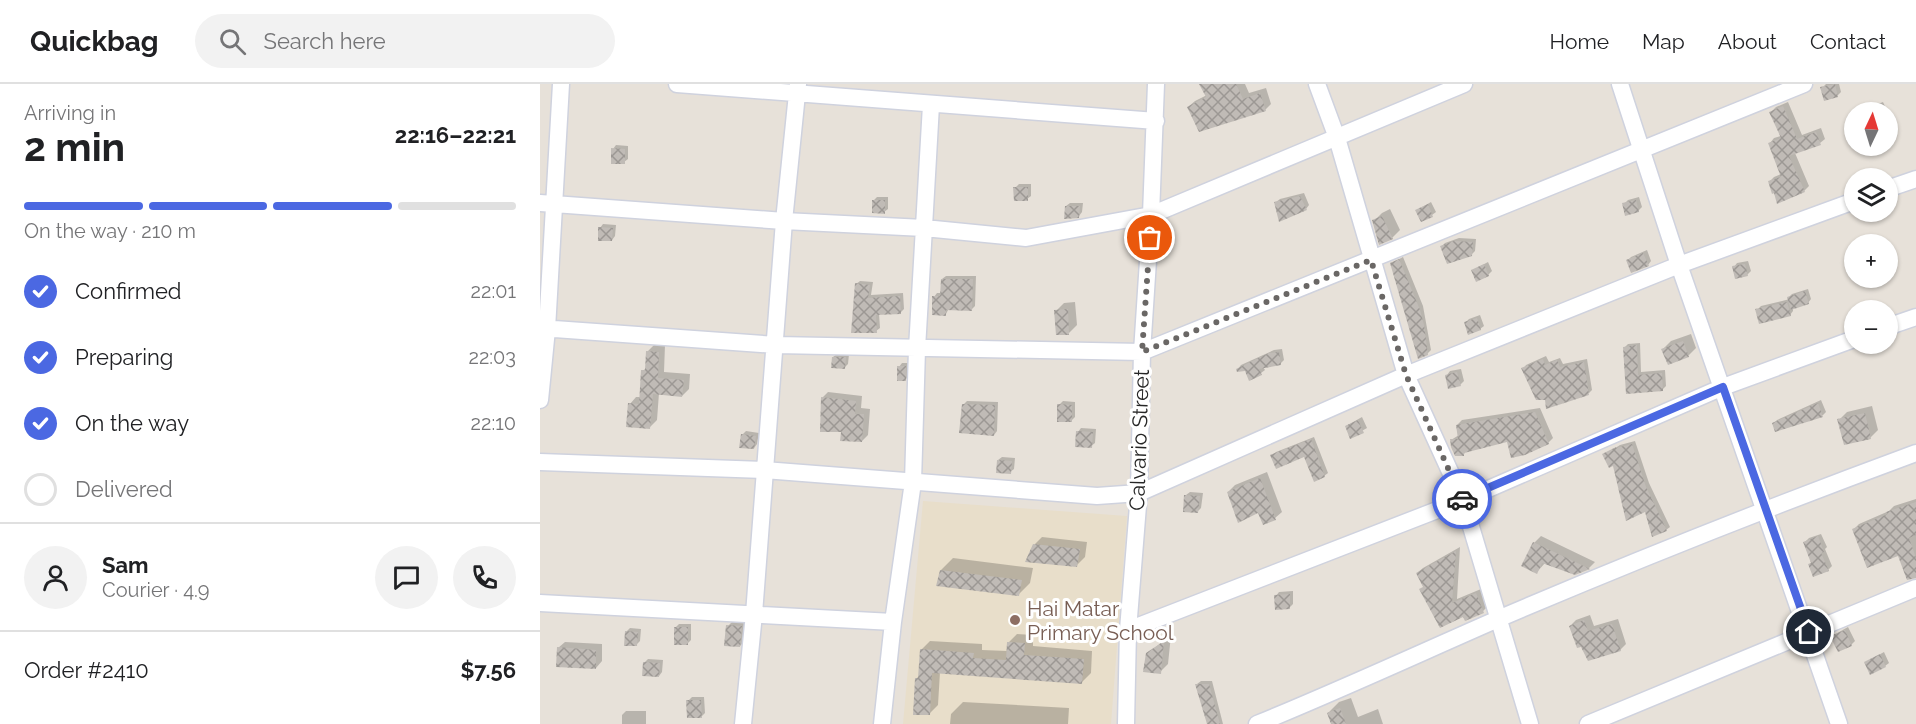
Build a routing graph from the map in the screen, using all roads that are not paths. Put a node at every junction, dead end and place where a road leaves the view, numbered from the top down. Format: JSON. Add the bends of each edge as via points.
{"nodes":[{"id":1,"x":561,"y":84,"type":"edge"},
{"id":2,"x":677,"y":84,"type":"edge"},
{"id":3,"x":1156,"y":84,"type":"edge"},
{"id":4,"x":1317,"y":84,"type":"edge"},
{"id":5,"x":1464,"y":84,"type":"edge"},
{"id":6,"x":1620,"y":84,"type":"edge"},
{"id":7,"x":1804,"y":84,"type":"edge"},
{"id":8,"x":798,"y":89,"type":"edge"},
{"id":9,"x":931,"y":105,"type":"junction"},
{"id":10,"x":1156,"y":121,"type":"junction"},
{"id":11,"x":1337,"y":138,"type":"junction"},
{"id":12,"x":1641,"y":149,"type":"junction"},
{"id":13,"x":1916,"y":178,"type":"edge"},
{"id":14,"x":1898,"y":185,"type":"edge"},
{"id":15,"x":548,"y":204,"type":"edge"},
{"id":16,"x":1844,"y":205,"type":"edge"},
{"id":17,"x":1151,"y":215,"type":"junction"},
{"id":18,"x":784,"y":221,"type":"junction"},
{"id":19,"x":924,"y":228,"type":"junction"},
{"id":20,"x":1371,"y":260,"type":"junction"},
{"id":21,"x":1679,"y":265,"type":"junction"},
{"id":22,"x":1916,"y":317,"type":"edge"},
{"id":23,"x":1898,"y":323,"type":"edge"},
{"id":24,"x":544,"y":328,"type":"edge"},
{"id":25,"x":1844,"y":343,"type":"edge"},
{"id":26,"x":776,"y":345,"type":"junction"},
{"id":27,"x":917,"y":349,"type":"junction"},
{"id":28,"x":1142,"y":352,"type":"junction"},
{"id":29,"x":1406,"y":375,"type":"junction"},
{"id":30,"x":1723,"y":387,"type":"junction"},
{"id":31,"x":540,"y":400,"type":"edge"},
{"id":32,"x":1916,"y":453,"type":"edge"},
{"id":33,"x":540,"y":462,"type":"edge"},
{"id":34,"x":764,"y":470,"type":"junction"},
{"id":35,"x":913,"y":482,"type":"junction"},
{"id":36,"x":1139,"y":494,"type":"junction"},
{"id":37,"x":1463,"y":500,"type":"junction"},
{"id":38,"x":1765,"y":508,"type":"junction"},
{"id":39,"x":1916,"y":588,"type":"edge"},
{"id":40,"x":540,"y":603,"type":"edge"},
{"id":41,"x":754,"y":614,"type":"junction"},
{"id":42,"x":1498,"y":619,"type":"junction"},
{"id":43,"x":893,"y":622,"type":"junction"},
{"id":44,"x":1128,"y":630,"type":"junction"},
{"id":45,"x":1809,"y":632,"type":"junction"},
{"id":46,"x":743,"y":724,"type":"edge"},
{"id":47,"x":882,"y":724,"type":"edge"},
{"id":48,"x":1126,"y":724,"type":"edge"},
{"id":49,"x":1257,"y":724,"type":"edge"},
{"id":50,"x":1530,"y":724,"type":"edge"},
{"id":51,"x":1588,"y":724,"type":"edge"},
{"id":52,"x":1839,"y":724,"type":"edge"}],
"edges":[{"from":1,"to":15,"type":"street"},
{"from":2,"to":8,"type":"street"},
{"from":3,"to":10,"type":"street","name":"Calvario Street"},
{"from":4,"to":11,"type":"street"},
{"from":5,"to":11,"type":"street"},
{"from":6,"to":12,"type":"street"},
{"from":7,"to":12,"type":"street"},
{"from":8,"to":9,"type":"street"},
{"from":8,"to":18,"type":"street"},
{"from":9,"to":10,"type":"street"},
{"from":9,"to":19,"type":"street"},
{"from":10,"to":17,"type":"street","name":"Calvario Street"},
{"from":11,"to":17,"type":"street"},
{"from":11,"to":20,"type":"street"},
{"from":12,"to":20,"type":"street"},
{"from":12,"to":21,"type":"street"},
{"from":13,"to":14,"type":"street"},
{"from":15,"to":18,"type":"street"},
{"from":15,"to":24,"type":"street"},
{"from":16,"to":21,"type":"street"},
{"from":17,"to":19,"type":"street","via":[[1026,238]]},
{"from":17,"to":28,"type":"street","name":"Calvario Street"},
{"from":18,"to":19,"type":"street"},
{"from":18,"to":26,"type":"street"},
{"from":19,"to":27,"type":"street"},
{"from":20,"to":28,"type":"street"},
{"from":20,"to":29,"type":"street"},
{"from":21,"to":29,"type":"street"},
{"from":21,"to":30,"type":"street"},
{"from":22,"to":23,"type":"street"},
{"from":24,"to":26,"type":"street"},
{"from":24,"to":31,"type":"street"},
{"from":25,"to":30,"type":"street"},
{"from":26,"to":27,"type":"street"},
{"from":26,"to":34,"type":"street"},
{"from":27,"to":28,"type":"street"},
{"from":27,"to":35,"type":"street"},
{"from":28,"to":36,"type":"street","name":"Calvario Street"},
{"from":29,"to":36,"type":"street"},
{"from":29,"to":37,"type":"street"},
{"from":30,"to":37,"type":"street"},
{"from":30,"to":38,"type":"street"},
{"from":32,"to":38,"type":"street"},
{"from":33,"to":34,"type":"street"},
{"from":34,"to":35,"type":"street"},
{"from":34,"to":41,"type":"street"},
{"from":35,"to":36,"type":"street","via":[[1097,496]]},
{"from":35,"to":43,"type":"street"},
{"from":36,"to":44,"type":"street","name":"Calvario Street"},
{"from":37,"to":42,"type":"street"},
{"from":37,"to":44,"type":"street"},
{"from":38,"to":42,"type":"street"},
{"from":38,"to":45,"type":"street"},
{"from":39,"to":45,"type":"street"},
{"from":40,"to":41,"type":"street"},
{"from":41,"to":43,"type":"street"},
{"from":41,"to":46,"type":"street"},
{"from":42,"to":49,"type":"street"},
{"from":42,"to":50,"type":"street"},
{"from":43,"to":47,"type":"street"},
{"from":44,"to":48,"type":"street","name":"Calvario Street"},
{"from":45,"to":51,"type":"street"},
{"from":45,"to":52,"type":"street"}]}
